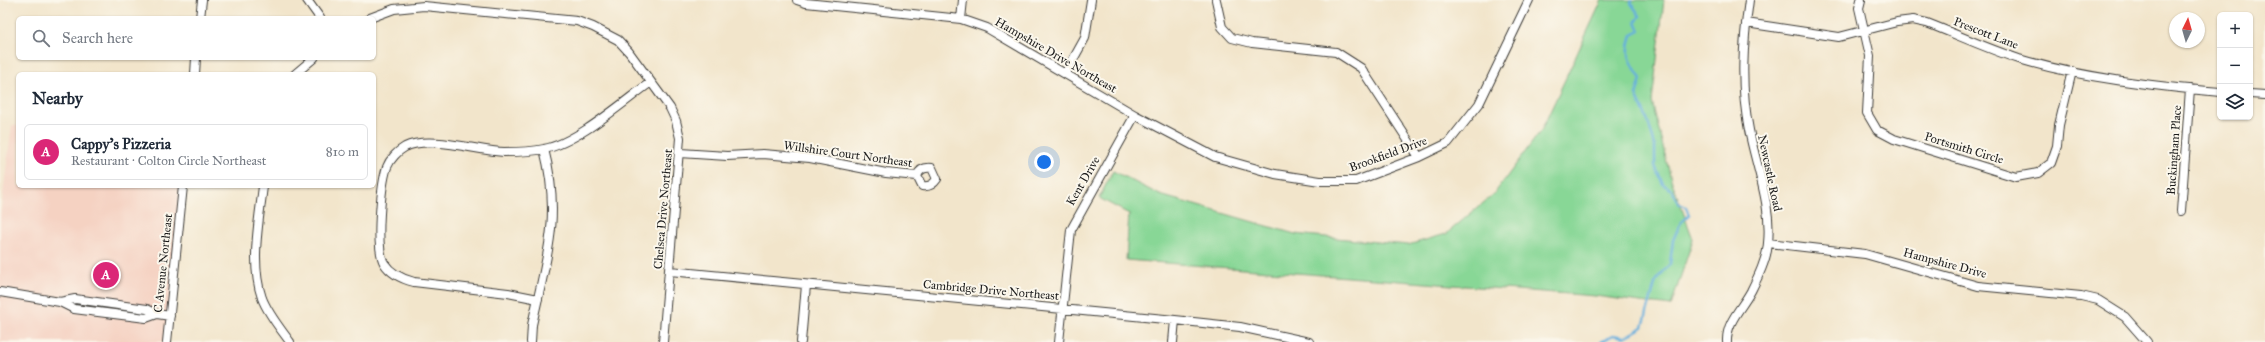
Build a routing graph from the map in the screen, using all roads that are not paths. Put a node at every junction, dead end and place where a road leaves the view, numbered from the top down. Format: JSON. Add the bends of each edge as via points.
{"nodes":[{"id":1,"x":202,"y":0,"type":"edge"},
{"id":2,"x":307,"y":0,"type":"edge"},
{"id":3,"x":797,"y":0,"type":"edge"},
{"id":4,"x":962,"y":0,"type":"edge"},
{"id":5,"x":1091,"y":0,"type":"edge"},
{"id":6,"x":1216,"y":0,"type":"edge"},
{"id":7,"x":1528,"y":0,"type":"edge"},
{"id":8,"x":1750,"y":0,"type":"edge"},
{"id":9,"x":1861,"y":0,"type":"edge"},
{"id":10,"x":200,"y":16,"type":"edge"},
{"id":11,"x":319,"y":16,"type":"edge"},
{"id":12,"x":375,"y":16,"type":"edge"},
{"id":13,"x":961,"y":19,"type":"junction"},
{"id":14,"x":1746,"y":23,"type":"junction"},
{"id":15,"x":1864,"y":31,"type":"junction"},
{"id":16,"x":196,"y":60,"type":"edge"},
{"id":17,"x":312,"y":60,"type":"edge"},
{"id":18,"x":2072,"y":71,"type":"junction"},
{"id":19,"x":195,"y":72,"type":"edge"},
{"id":20,"x":297,"y":72,"type":"edge"},
{"id":21,"x":1065,"y":74,"type":"junction"},
{"id":22,"x":651,"y":82,"type":"junction"},
{"id":23,"x":2190,"y":89,"type":"junction"},
{"id":24,"x":2217,"y":92,"type":"edge"},
{"id":25,"x":2253,"y":94,"type":"edge"},
{"id":26,"x":2265,"y":95,"type":"edge"},
{"id":27,"x":1135,"y":116,"type":"junction"},
{"id":28,"x":544,"y":149,"type":"junction"},
{"id":29,"x":680,"y":153,"type":"junction"},
{"id":30,"x":1419,"y":157,"type":"junction"},
{"id":31,"x":917,"y":176,"type":"dead end"},
{"id":32,"x":183,"y":188,"type":"edge"},
{"id":33,"x":263,"y":188,"type":"edge"},
{"id":34,"x":2181,"y":211,"type":"dead end"},
{"id":35,"x":1768,"y":243,"type":"junction"},
{"id":36,"x":670,"y":270,"type":"junction"},
{"id":37,"x":806,"y":285,"type":"junction"},
{"id":38,"x":0,"y":292,"type":"edge"},
{"id":39,"x":538,"y":299,"type":"junction"},
{"id":40,"x":1062,"y":309,"type":"junction"},
{"id":41,"x":170,"y":316,"type":"junction"},
{"id":42,"x":1175,"y":320,"type":"junction"},
{"id":43,"x":2144,"y":341,"type":"edge"},
{"id":44,"x":167,"y":342,"type":"edge"},
{"id":45,"x":290,"y":342,"type":"edge"},
{"id":46,"x":530,"y":342,"type":"edge"},
{"id":47,"x":663,"y":342,"type":"edge"},
{"id":48,"x":801,"y":342,"type":"edge"},
{"id":49,"x":1059,"y":342,"type":"edge"},
{"id":50,"x":1173,"y":342,"type":"edge"},
{"id":51,"x":1308,"y":342,"type":"edge"},
{"id":52,"x":1727,"y":342,"type":"edge"}],
"edges":[{"from":1,"to":10,"type":"street"},
{"from":2,"to":11,"type":"street"},
{"from":3,"to":13,"type":"street","name":"Hampshire Drive Northeast"},
{"from":4,"to":13,"type":"street"},
{"from":5,"to":21,"type":"street","via":[[1085,38]]},
{"from":6,"to":30,"type":"street","via":[[1222,27],[1232,38],[1252,43],[1336,52],[1361,68]]},
{"from":7,"to":30,"type":"street","name":"Brookfield Drive","via":[[1479,104],[1448,143]]},
{"from":8,"to":14,"type":"street","name":"Newcastle Road"},
{"from":9,"to":15,"type":"street","name":"Portsmith Circle","via":[[1859,8]]},
{"from":12,"to":22,"type":"street","name":"Chelsea Drive Northeast","via":[[394,9],[424,6],[577,21],[593,26],[618,40]]},
{"from":13,"to":21,"type":"street","name":"Hampshire Drive Northeast","via":[[987,28]]},
{"from":14,"to":15,"type":"street","name":"Prescott Lane","via":[[1839,37]]},
{"from":14,"to":35,"type":"street","name":"Newcastle Road","via":[[1742,59],[1744,91],[1748,128],[1767,209]]},
{"from":15,"to":18,"type":"street","name":"Prescott Lane","via":[[1913,20],[2018,58]]},
{"from":15,"to":18,"type":"street","name":"Portsmith Circle","via":[[1870,56],[1867,113],[1877,130],[1894,139],[2016,177],[2038,173],[2051,162],[2057,146],[2059,125]]},
{"from":16,"to":19,"type":"street"},
{"from":17,"to":20,"type":"street"},
{"from":18,"to":23,"type":"street","name":"Prescott Lane","via":[[2158,87]]},
{"from":21,"to":27,"type":"street","name":"Hampshire Drive Northeast"},
{"from":22,"to":28,"type":"street","via":[[583,130],[559,144]]},
{"from":22,"to":29,"type":"street","name":"Chelsea Drive Northeast","via":[[676,121]]},
{"from":23,"to":24,"type":"street","name":"Prescott Lane"},
{"from":23,"to":34,"type":"street","name":"Buckingham Place"},
{"from":25,"to":26,"type":"street"},
{"from":27,"to":30,"type":"street","name":"Brookfield Drive","via":[[1215,157],[1275,174],[1320,181],[1356,181]]},
{"from":27,"to":40,"type":"street","name":"Kent Drive","via":[[1071,230]]},
{"from":28,"to":39,"type":"street","via":[[551,173],[553,224]]},
{"from":28,"to":39,"type":"street","via":[[504,152],[430,143],[406,147],[388,166],[382,205],[380,254],[395,275],[414,282]]},
{"from":29,"to":31,"type":"street","name":"Willshire Court Northeast","via":[[726,156],[763,154],[810,158],[886,173]]},
{"from":29,"to":36,"type":"street","name":"Chelsea Drive Northeast"},
{"from":32,"to":41,"type":"street","name":"C Avenue Northeast"},
{"from":33,"to":45,"type":"street","via":[[256,273],[262,299]]},
{"from":35,"to":43,"type":"street","name":"Hampshire Drive","via":[[1865,254],[1978,286],[2081,296],[2098,300],[2125,317]]},
{"from":35,"to":52,"type":"street","name":"Newcastle Road","via":[[1763,264],[1751,291],[1726,332]]},
{"from":36,"to":37,"type":"street","name":"Cambridge Drive Northeast"},
{"from":36,"to":47,"type":"street","name":"Chelsea Drive Northeast"},
{"from":37,"to":40,"type":"street","name":"Cambridge Drive Northeast"},
{"from":37,"to":48,"type":"street"},
{"from":38,"to":41,"type":"street","via":[[60,302],[74,309],[146,318],[157,314]]},
{"from":39,"to":46,"type":"street"},
{"from":40,"to":42,"type":"street","name":"Cambridge Drive Northeast"},
{"from":40,"to":49,"type":"street","name":"Kent Drive"},
{"from":41,"to":44,"type":"street","name":"C Avenue Northeast"},
{"from":42,"to":50,"type":"street"},
{"from":42,"to":51,"type":"street","name":"Cambridge Drive Northeast","via":[[1240,327]]}]}
